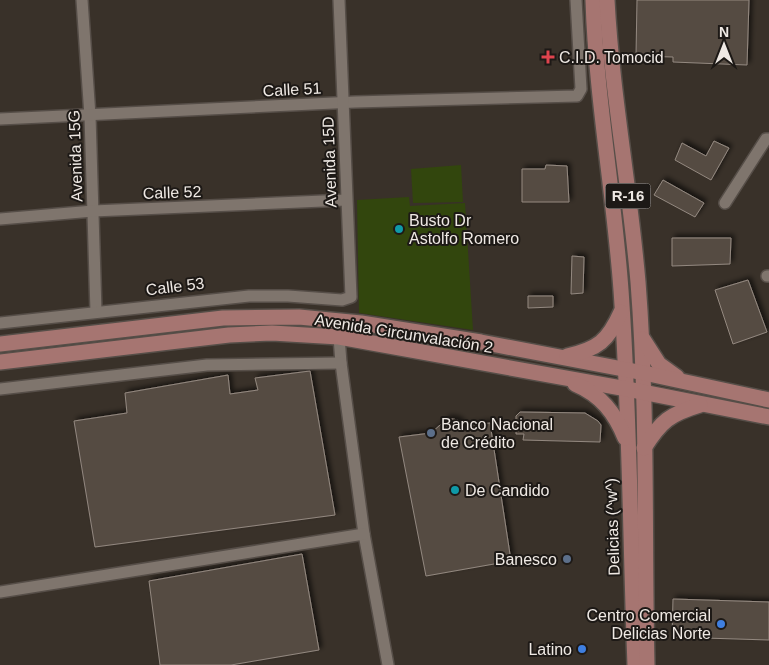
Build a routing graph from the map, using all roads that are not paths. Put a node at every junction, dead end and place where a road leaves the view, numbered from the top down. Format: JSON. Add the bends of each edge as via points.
{"nodes":[{"id":1,"x":82,"y":0,"type":"edge"},
{"id":2,"x":339,"y":0,"type":"edge"},
{"id":3,"x":576,"y":0,"type":"edge"},
{"id":4,"x":593,"y":0,"type":"edge"},
{"id":5,"x":607,"y":0,"type":"edge"},
{"id":6,"x":343,"y":103,"type":"junction"},
{"id":7,"x":90,"y":116,"type":"junction"},
{"id":8,"x":0,"y":119,"type":"edge"},
{"id":9,"x":769,"y":139,"type":"edge"},
{"id":10,"x":346,"y":200,"type":"junction"},
{"id":11,"x":725,"y":203,"type":"dead end"},
{"id":12,"x":93,"y":211,"type":"junction"},
{"id":13,"x":0,"y":219,"type":"edge"},
{"id":14,"x":352,"y":294,"type":"joint"},
{"id":15,"x":622,"y":308,"type":"junction"},
{"id":16,"x":96,"y":312,"type":"junction"},
{"id":17,"x":0,"y":323,"type":"edge"},
{"id":18,"x":361,"y":323,"type":"junction"},
{"id":19,"x":641,"y":334,"type":"junction"},
{"id":20,"x":340,"y":337,"type":"junction"},
{"id":21,"x":0,"y":344,"type":"edge"},
{"id":22,"x":561,"y":357,"type":"junction"},
{"id":23,"x":0,"y":362,"type":"edge"},
{"id":24,"x":341,"y":363,"type":"junction"},
{"id":25,"x":626,"y":370,"type":"junction"},
{"id":26,"x":644,"y":373,"type":"junction"},
{"id":27,"x":557,"y":377,"type":"junction"},
{"id":28,"x":705,"y":386,"type":"junction"},
{"id":29,"x":627,"y":388,"type":"junction"},
{"id":30,"x":0,"y":389,"type":"edge"},
{"id":31,"x":644,"y":392,"type":"junction"},
{"id":32,"x":769,"y":400,"type":"edge"},
{"id":33,"x":704,"y":404,"type":"junction"},
{"id":34,"x":769,"y":417,"type":"edge"},
{"id":35,"x":627,"y":444,"type":"junction"},
{"id":36,"x":644,"y":448,"type":"junction"},
{"id":37,"x":364,"y":534,"type":"junction"},
{"id":38,"x":0,"y":592,"type":"edge"},
{"id":39,"x":388,"y":665,"type":"edge"},
{"id":40,"x":635,"y":665,"type":"edge"},
{"id":41,"x":647,"y":665,"type":"edge"}],
"edges":[{"from":1,"to":7,"type":"street","name":"Avenida 15G"},
{"from":2,"to":6,"type":"street","name":"Avenida 15D"},
{"from":3,"to":6,"type":"street","name":"Calle 51","via":[[581,89],[577,96]]},
{"from":4,"to":15,"type":"main road","number":"R-16","via":[[596,75],[615,222]]},
{"from":5,"to":19,"type":"main road","number":"R-16","via":[[611,64],[631,220]]},
{"from":6,"to":7,"type":"street","name":"Calle 51"},
{"from":6,"to":10,"type":"street","name":"Avenida 15D"},
{"from":7,"to":8,"type":"street","name":"Calle 51"},
{"from":7,"to":12,"type":"street","name":"Avenida 15G"},
{"from":9,"to":11,"type":"street"},
{"from":10,"to":12,"type":"street","name":"Calle 52"},
{"from":10,"to":14,"type":"street","name":"Avenida 15D"},
{"from":12,"to":13,"type":"street","name":"Calle 52"},
{"from":12,"to":16,"type":"street","name":"Avenida 15G"},
{"from":14,"to":16,"type":"street","name":"Calle 53","via":[[342,300],[249,296]]},
{"from":15,"to":22,"type":"main road","via":[[614,327],[598,346]]},
{"from":15,"to":25,"type":"main road","number":"R-16"},
{"from":16,"to":17,"type":"street","name":"Calle 53"},
{"from":18,"to":20,"type":"street"},
{"from":18,"to":21,"type":"main road","name":"Avenida Circunvalación 2","via":[[299,317],[233,318]]},
{"from":18,"to":22,"type":"main road","name":"Avenida Circunvalación 2"},
{"from":19,"to":26,"type":"main road","number":"R-16"},
{"from":19,"to":28,"type":"main road","via":[[659,364],[681,379]]},
{"from":20,"to":23,"type":"main road","name":"Avenida Circunvalación 2","via":[[238,334]]},
{"from":20,"to":24,"type":"street"},
{"from":20,"to":27,"type":"main road","name":"Avenida Circunvalación 2"},
{"from":22,"to":25,"type":"main road","name":"Avenida Circunvalación 2"},
{"from":24,"to":30,"type":"street","via":[[208,365]]},
{"from":24,"to":37,"type":"street"},
{"from":25,"to":26,"type":"main road","name":"Avenida Circunvalación 2"},
{"from":25,"to":29,"type":"main road","number":"R-16"},
{"from":26,"to":28,"type":"main road","name":"Avenida Circunvalación 2"},
{"from":26,"to":31,"type":"main road","number":"R-16"},
{"from":27,"to":29,"type":"main road","name":"Avenida Circunvalación 2"},
{"from":27,"to":35,"type":"main road","via":[[603,401],[618,421]]},
{"from":28,"to":32,"type":"main road","name":"Avenida Circunvalación 2"},
{"from":29,"to":31,"type":"main road","name":"Avenida Circunvalación 2"},
{"from":29,"to":35,"type":"main road","name":"Delicias (^w^)","number":"R-16"},
{"from":31,"to":33,"type":"main road","name":"Avenida Circunvalación 2"},
{"from":31,"to":36,"type":"main road","name":"Delicias (^w^)","number":"R-16"},
{"from":33,"to":34,"type":"main road","name":"Avenida Circunvalación 2"},
{"from":33,"to":36,"type":"main road","via":[[666,419]]},
{"from":35,"to":40,"type":"main road","name":"Delicias (^w^)","number":"R-16"},
{"from":36,"to":41,"type":"main road","name":"Delicias (^w^)","number":"R-16"},
{"from":37,"to":38,"type":"street"},
{"from":37,"to":39,"type":"street"}]}
